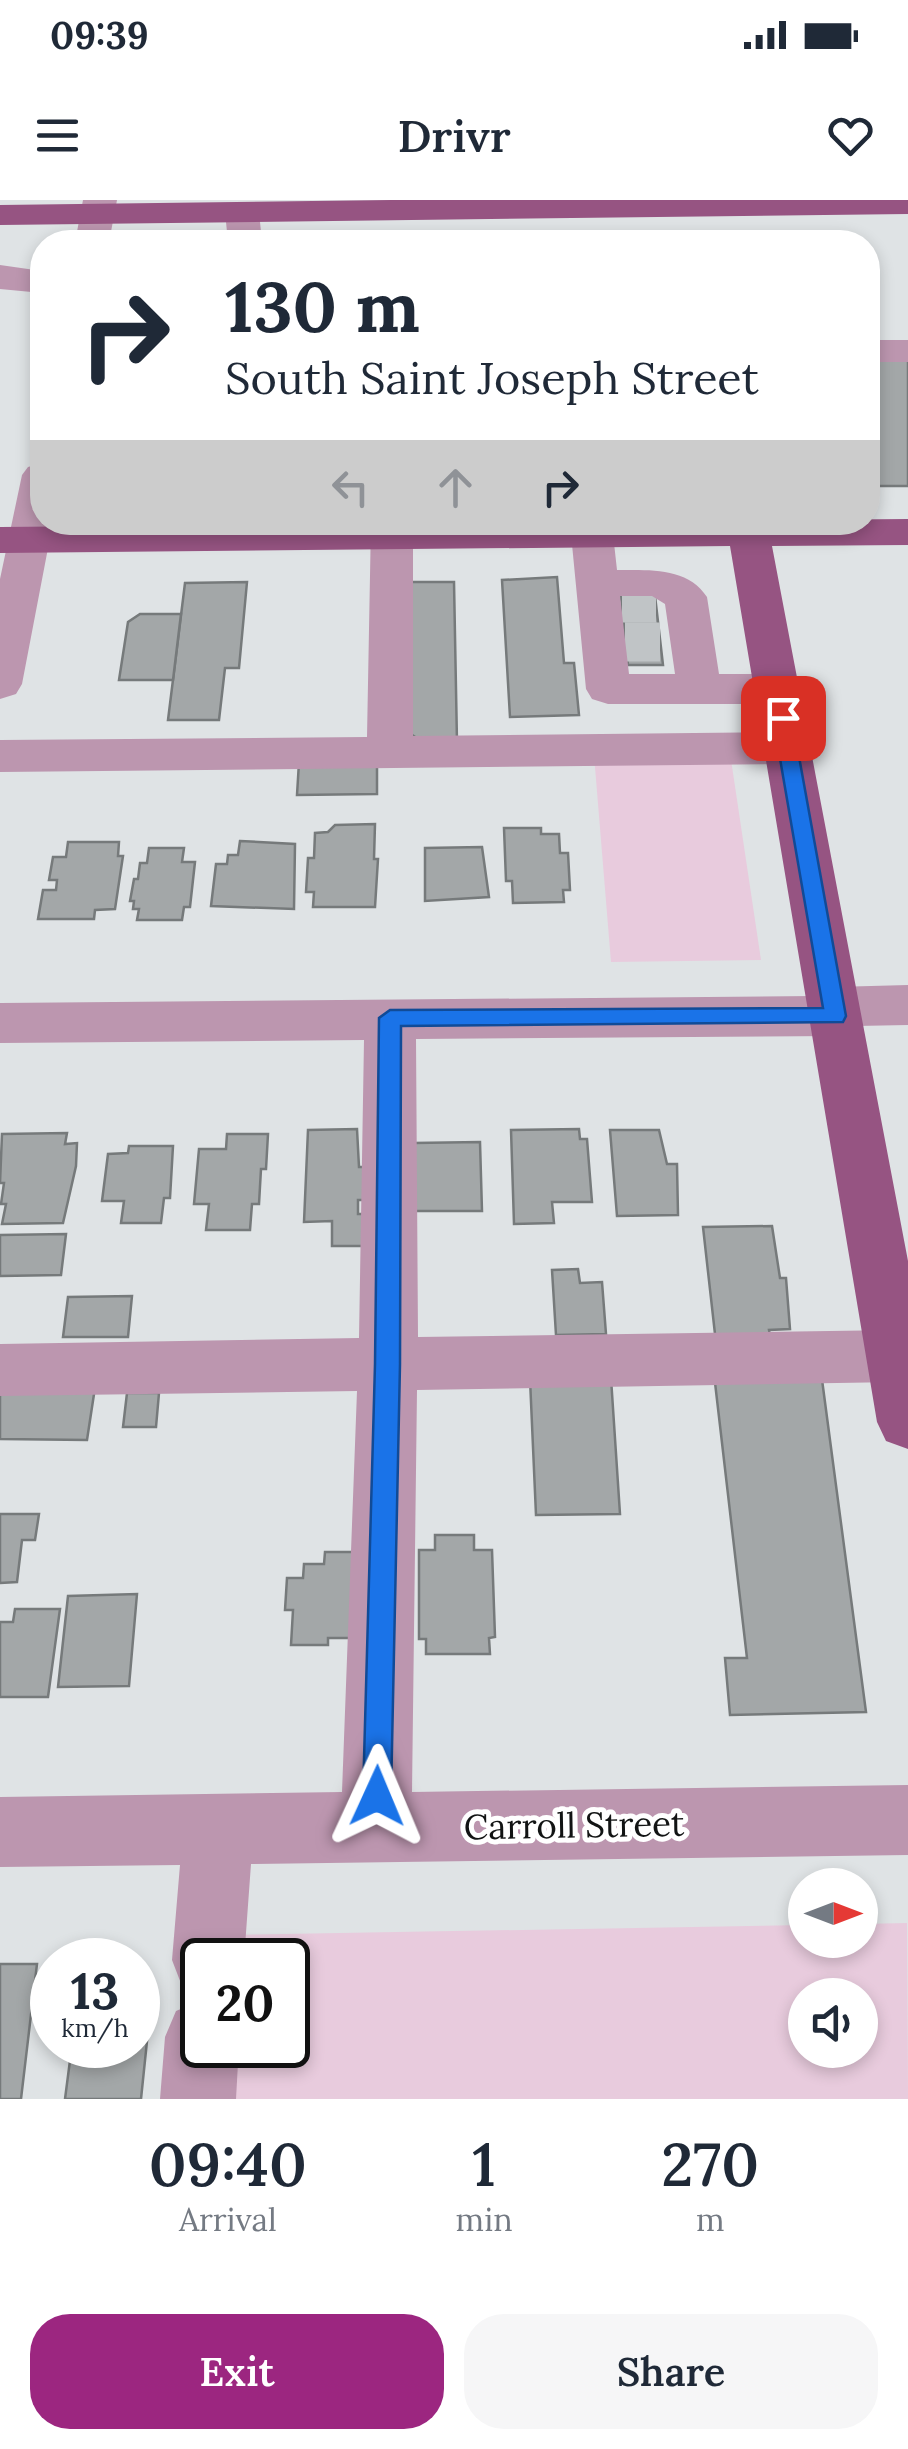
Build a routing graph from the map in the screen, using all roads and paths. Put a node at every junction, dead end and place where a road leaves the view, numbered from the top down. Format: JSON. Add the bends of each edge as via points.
{"nodes":[{"id":1,"x":690,"y":203,"type":"edge"},
{"id":2,"x":908,"y":204,"type":"edge"},
{"id":3,"x":0,"y":215,"type":"edge"},
{"id":4,"x":97,"y":219,"type":"edge"},
{"id":5,"x":244,"y":227,"type":"edge"},
{"id":6,"x":695,"y":230,"type":"edge"},
{"id":7,"x":908,"y":350,"type":"edge"},
{"id":8,"x":880,"y":351,"type":"edge"},
{"id":9,"x":30,"y":503,"type":"edge"},
{"id":10,"x":880,"y":531,"type":"edge"},
{"id":11,"x":908,"y":532,"type":"edge"},
{"id":12,"x":186,"y":535,"type":"edge"},
{"id":13,"x":392,"y":535,"type":"edge"},
{"id":14,"x":593,"y":535,"type":"edge"},
{"id":15,"x":749,"y":535,"type":"edge"},
{"id":16,"x":14,"y":540,"type":"edge"},
{"id":17,"x":639,"y":620,"type":"junction"},
{"id":18,"x":0,"y":684,"type":"edge"},
{"id":19,"x":699,"y":689,"type":"junction"},
{"id":20,"x":778,"y":689,"type":"junction"},
{"id":21,"x":787,"y":748,"type":"junction"},
{"id":22,"x":390,"y":752,"type":"junction"},
{"id":23,"x":0,"y":756,"type":"edge"},
{"id":24,"x":908,"y":1005,"type":"edge"},
{"id":25,"x":834,"y":1011,"type":"junction"},
{"id":26,"x":390,"y":1018,"type":"junction"},
{"id":27,"x":0,"y":1023,"type":"edge"},
{"id":28,"x":897,"y":1356,"type":"junction"},
{"id":29,"x":388,"y":1364,"type":"junction"},
{"id":30,"x":0,"y":1370,"type":"edge"},
{"id":31,"x":908,"y":1422,"type":"edge"},
{"id":32,"x":908,"y":1820,"type":"edge"},
{"id":33,"x":376,"y":1828,"type":"junction"},
{"id":34,"x":218,"y":1830,"type":"junction"},
{"id":35,"x":0,"y":1832,"type":"edge"},
{"id":36,"x":210,"y":1938,"type":"edge"},
{"id":37,"x":200,"y":2068,"type":"edge"},
{"id":38,"x":198,"y":2099,"type":"edge"}],
"edges":[{"from":1,"to":2,"type":"main road"},
{"from":1,"to":5,"type":"main road"},
{"from":1,"to":6,"type":"main road"},
{"from":3,"to":4,"type":"main road"},
{"from":4,"to":5,"type":"main road"},
{"from":7,"to":8,"type":"street"},
{"from":9,"to":16,"type":"street"},
{"from":10,"to":11,"type":"main road"},
{"from":12,"to":16,"type":"main road"},
{"from":13,"to":22,"type":"street"},
{"from":14,"to":17,"type":"street"},
{"from":15,"to":20,"type":"main road"},
{"from":16,"to":18,"type":"street"},
{"from":17,"to":19,"type":"street"},
{"from":17,"to":19,"type":"street","via":[[608,689]]},
{"from":19,"to":20,"type":"street"},
{"from":20,"to":21,"type":"main road"},
{"from":21,"to":22,"type":"street"},
{"from":21,"to":25,"type":"main road"},
{"from":22,"to":23,"type":"street"},
{"from":24,"to":25,"type":"street"},
{"from":25,"to":26,"type":"street"},
{"from":25,"to":28,"type":"main road"},
{"from":26,"to":27,"type":"street"},
{"from":26,"to":29,"type":"street"},
{"from":28,"to":29,"type":"street"},
{"from":28,"to":31,"type":"main road"},
{"from":29,"to":30,"type":"street"},
{"from":29,"to":33,"type":"street"},
{"from":32,"to":33,"type":"street","name":"Carroll Street"},
{"from":33,"to":34,"type":"street","name":"Carroll Street"},
{"from":34,"to":35,"type":"street","name":"Carroll Street"},
{"from":34,"to":36,"type":"street"},
{"from":37,"to":38,"type":"street"}]}
